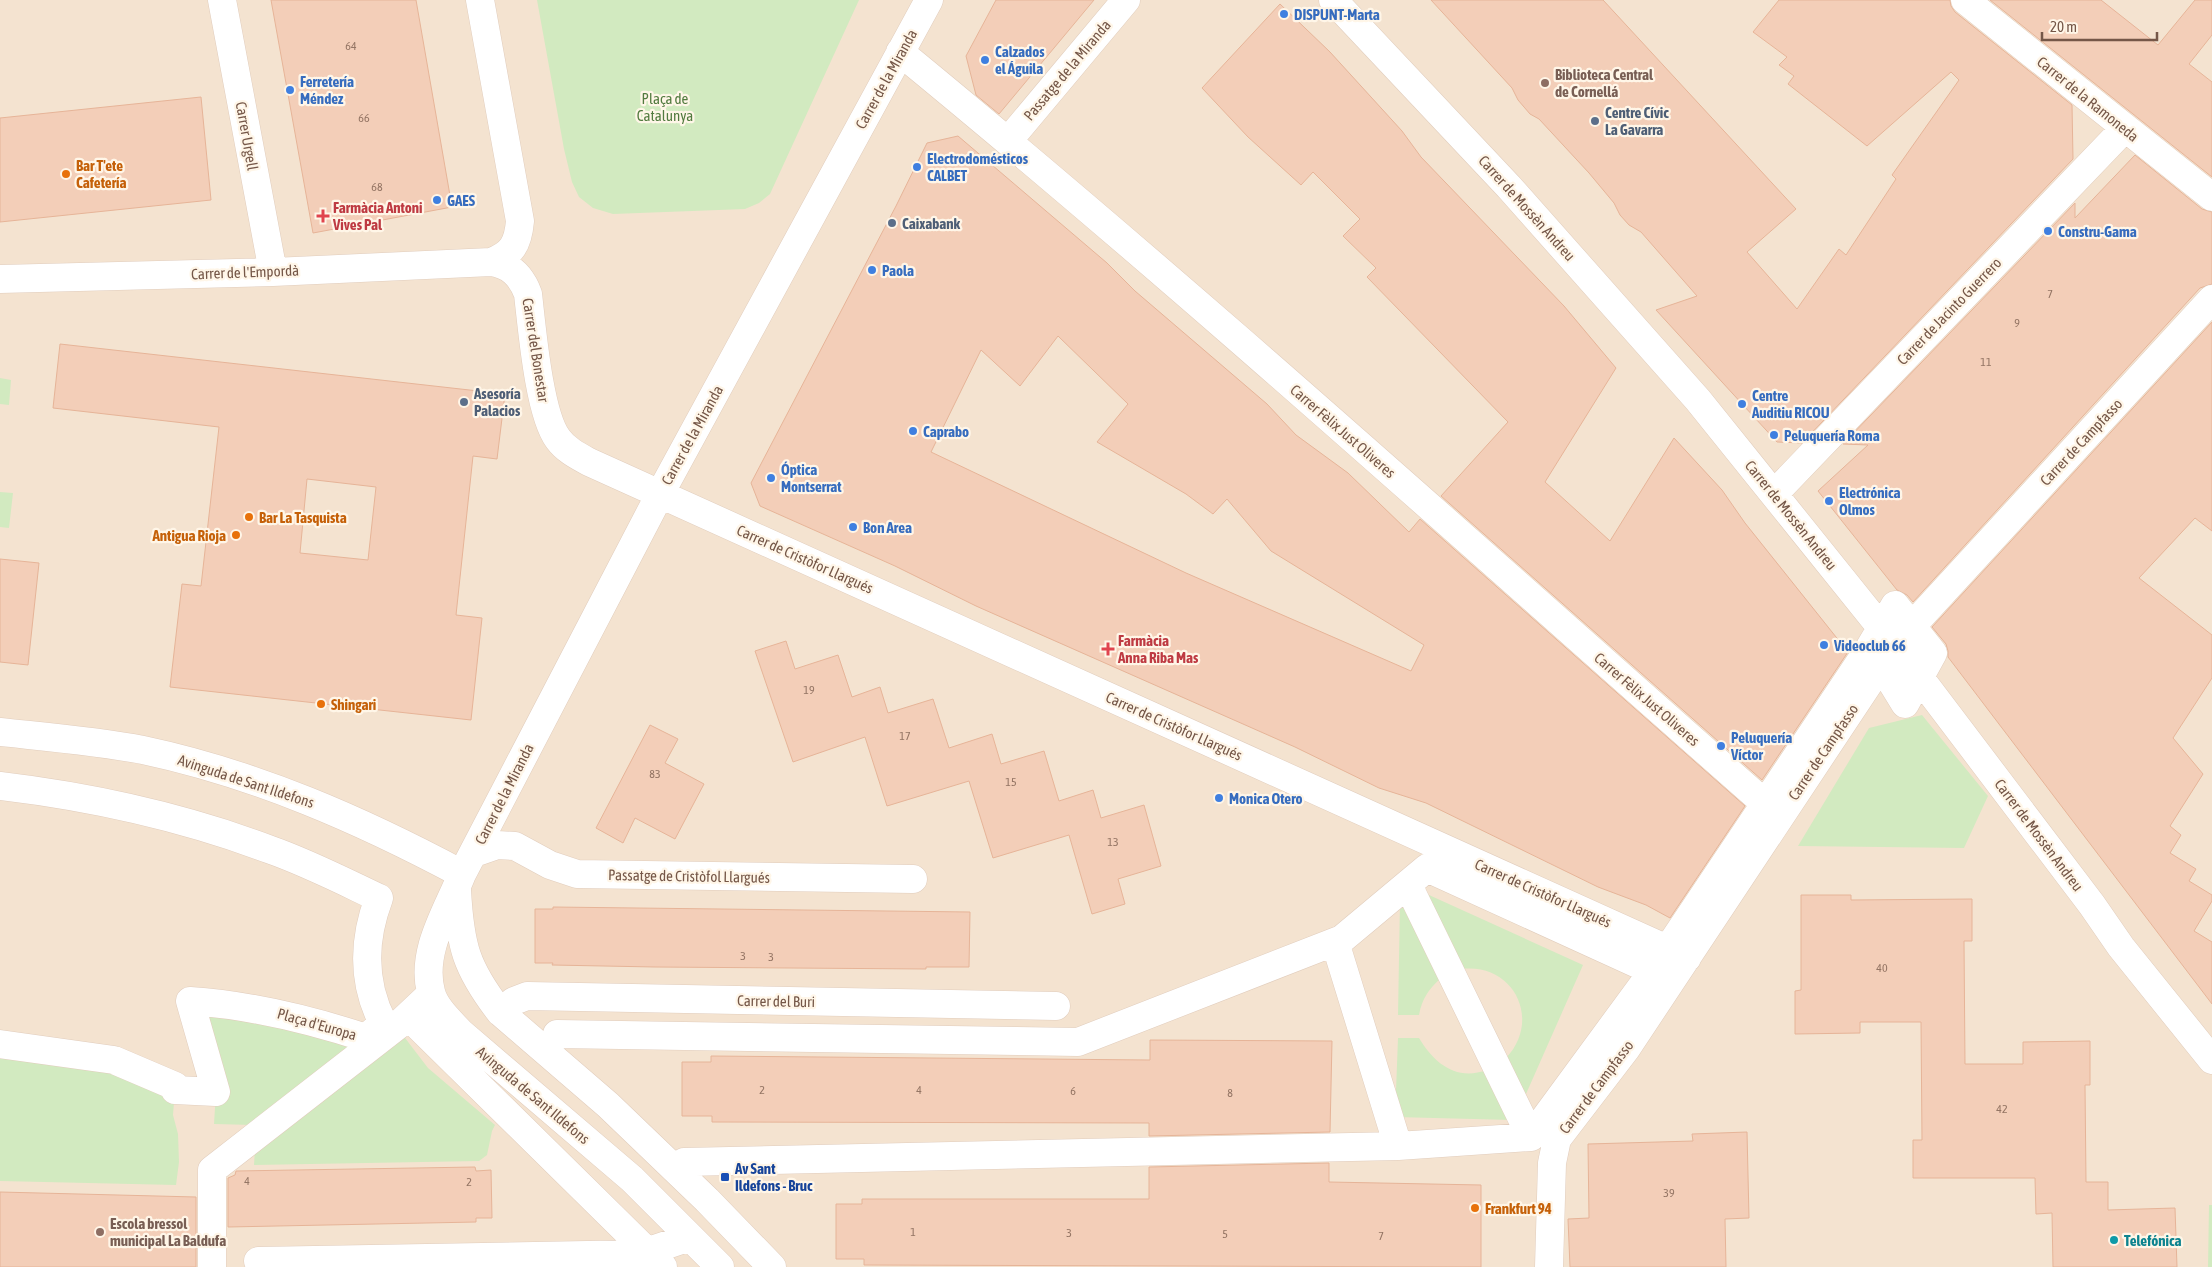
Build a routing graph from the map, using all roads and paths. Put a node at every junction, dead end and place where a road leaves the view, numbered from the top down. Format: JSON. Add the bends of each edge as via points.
{"nodes":[{"id":1,"x":222,"y":0,"type":"edge"},
{"id":2,"x":480,"y":0,"type":"edge"},
{"id":3,"x":929,"y":0,"type":"edge"},
{"id":4,"x":1126,"y":0,"type":"edge"},
{"id":5,"x":1333,"y":0,"type":"edge"},
{"id":6,"x":1965,"y":0,"type":"edge"},
{"id":7,"x":900,"y":52,"type":"junction"},
{"id":8,"x":2125,"y":128,"type":"junction"},
{"id":9,"x":1008,"y":141,"type":"junction"},
{"id":10,"x":2212,"y":197,"type":"edge"},
{"id":11,"x":491,"y":262,"type":"junction"},
{"id":12,"x":272,"y":272,"type":"junction"},
{"id":13,"x":0,"y":280,"type":"edge"},
{"id":14,"x":2212,"y":299,"type":"edge"},
{"id":15,"x":660,"y":494,"type":"junction"},
{"id":16,"x":1774,"y":494,"type":"junction"},
{"id":17,"x":1888,"y":642,"type":"junction"},
{"id":18,"x":1919,"y":678,"type":"junction"},
{"id":19,"x":0,"y":732,"type":"edge"},
{"id":20,"x":0,"y":786,"type":"edge"},
{"id":21,"x":1773,"y":810,"type":"junction"},
{"id":22,"x":464,"y":872,"type":"junction"},
{"id":23,"x":913,"y":879,"type":"dead end"},
{"id":24,"x":1408,"y":884,"type":"junction"},
{"id":25,"x":1335,"y":942,"type":"junction"},
{"id":26,"x":1669,"y":959,"type":"junction"},
{"id":27,"x":431,"y":994,"type":"junction"},
{"id":28,"x":1056,"y":1006,"type":"dead end"},
{"id":29,"x":500,"y":1012,"type":"junction"},
{"id":30,"x":408,"y":1016,"type":"junction"},
{"id":31,"x":0,"y":1044,"type":"edge"},
{"id":32,"x":2212,"y":1060,"type":"edge"},
{"id":33,"x":1531,"y":1137,"type":"junction"},
{"id":34,"x":1398,"y":1146,"type":"junction"},
{"id":35,"x":684,"y":1162,"type":"junction"},
{"id":36,"x":690,"y":1237,"type":"junction"},
{"id":37,"x":655,"y":1259,"type":"edge"},
{"id":38,"x":258,"y":1261,"type":"dead end"},
{"id":39,"x":212,"y":1267,"type":"edge"},
{"id":40,"x":720,"y":1267,"type":"edge"},
{"id":41,"x":772,"y":1267,"type":"edge"},
{"id":42,"x":790,"y":1267,"type":"edge"},
{"id":43,"x":1548,"y":1267,"type":"edge"}],
"edges":[{"from":1,"to":12,"type":"street","name":"Carrer Urgell"},
{"from":2,"to":11,"type":"street","via":[[520,222],[519,238],[512,248]]},
{"from":3,"to":7,"type":"street","name":"Carrer de la Miranda"},
{"from":4,"to":9,"type":"street","name":"Passatge de la Miranda"},
{"from":5,"to":16,"type":"street","name":"Carrer de Mossèn Andreu","via":[[1522,202],[1698,400]]},
{"from":6,"to":8,"type":"street","name":"Carrer de la Ramoneda"},
{"from":7,"to":9,"type":"street","name":"Carrer Fèlix Just Oliveres"},
{"from":7,"to":15,"type":"street","name":"Carrer de la Miranda"},
{"from":8,"to":10,"type":"street","name":"Carrer de la Ramoneda"},
{"from":8,"to":16,"type":"street","name":"Carrer de Jacinto Guerrero"},
{"from":9,"to":21,"type":"street","name":"Carrer Fèlix Just Oliveres","via":[[1342,429]]},
{"from":11,"to":12,"type":"street","name":"Carrer de l'Empordà"},
{"from":11,"to":15,"type":"street","name":"Carrer del Bonestar","via":[[505,264],[523,280],[528,294],[546,415],[558,439],[574,454]]},
{"from":12,"to":13,"type":"street","name":"Carrer de l'Empordà"},
{"from":14,"to":17,"type":"street","name":"Carrer de Campfasso"},
{"from":15,"to":22,"type":"street","name":"Carrer de la Miranda"},
{"from":15,"to":26,"type":"street","name":"Carrer de Cristòfor Llargués"},
{"from":16,"to":17,"type":"street","name":"Carrer de Mossèn Andreu"},
{"from":17,"to":18,"type":"street","via":[[1932,654]]},
{"from":17,"to":18,"type":"street","via":[[1905,704]]},
{"from":17,"to":21,"type":"street","name":"Carrer de Campfasso"},
{"from":18,"to":32,"type":"street","name":"Carrer de Mossèn Andreu","via":[[2122,947]]},
{"from":19,"to":22,"type":"street","name":"Avinguda de Sant Ildefons","via":[[142,750],[224,772],[291,793],[340,813]]},
{"from":20,"to":31,"type":"street","name":"Plaça d'Europa","via":[[66,794],[190,823],[271,850],[379,898],[368,937],[367,961],[373,1003],[383,1023],[366,1038],[269,1011],[190,1001],[216,1092],[175,1090],[175,1086],[114,1060]]},
{"from":21,"to":26,"type":"street","name":"Carrer de Campfasso"},
{"from":22,"to":23,"type":"street","name":"Passatge de Cristòfol Llargués","via":[[497,845],[515,846],[550,865],[577,874]]},
{"from":22,"to":27,"type":"street","name":"Avinguda de Sant Ildefons","via":[[434,938],[428,974]]},
{"from":22,"to":29,"type":"street","via":[[459,929],[468,962]]},
{"from":24,"to":25,"type":"street"},
{"from":24,"to":26,"type":"street","via":[[1427,868]]},
{"from":24,"to":33,"type":"street"},
{"from":25,"to":34,"type":"street"},
{"from":25,"to":35,"type":"street","via":[[1078,1042],[557,1034]]},
{"from":26,"to":33,"type":"street"},
{"from":26,"to":43,"type":"street","name":"Carrer de Campfasso","via":[[1626,1049],[1557,1139],[1552,1163]]},
{"from":27,"to":30,"type":"street"},
{"from":27,"to":36,"type":"street","name":"Avinguda de Sant Ildefons","via":[[461,1033],[632,1179]]},
{"from":28,"to":29,"type":"street","name":"Carrer del Buri","via":[[527,996]]},
{"from":29,"to":41,"type":"street","via":[[608,1105]]},
{"from":30,"to":37,"type":"street"},
{"from":30,"to":39,"type":"street","via":[[212,1170]]},
{"from":33,"to":34,"type":"street"},
{"from":34,"to":35,"type":"street"},
{"from":35,"to":42,"type":"street"},
{"from":36,"to":37,"type":"street"},
{"from":36,"to":40,"type":"street","name":"Avinguda de Sant Ildefons"},
{"from":37,"to":38,"type":"street","via":[[640,1254]]}]}
